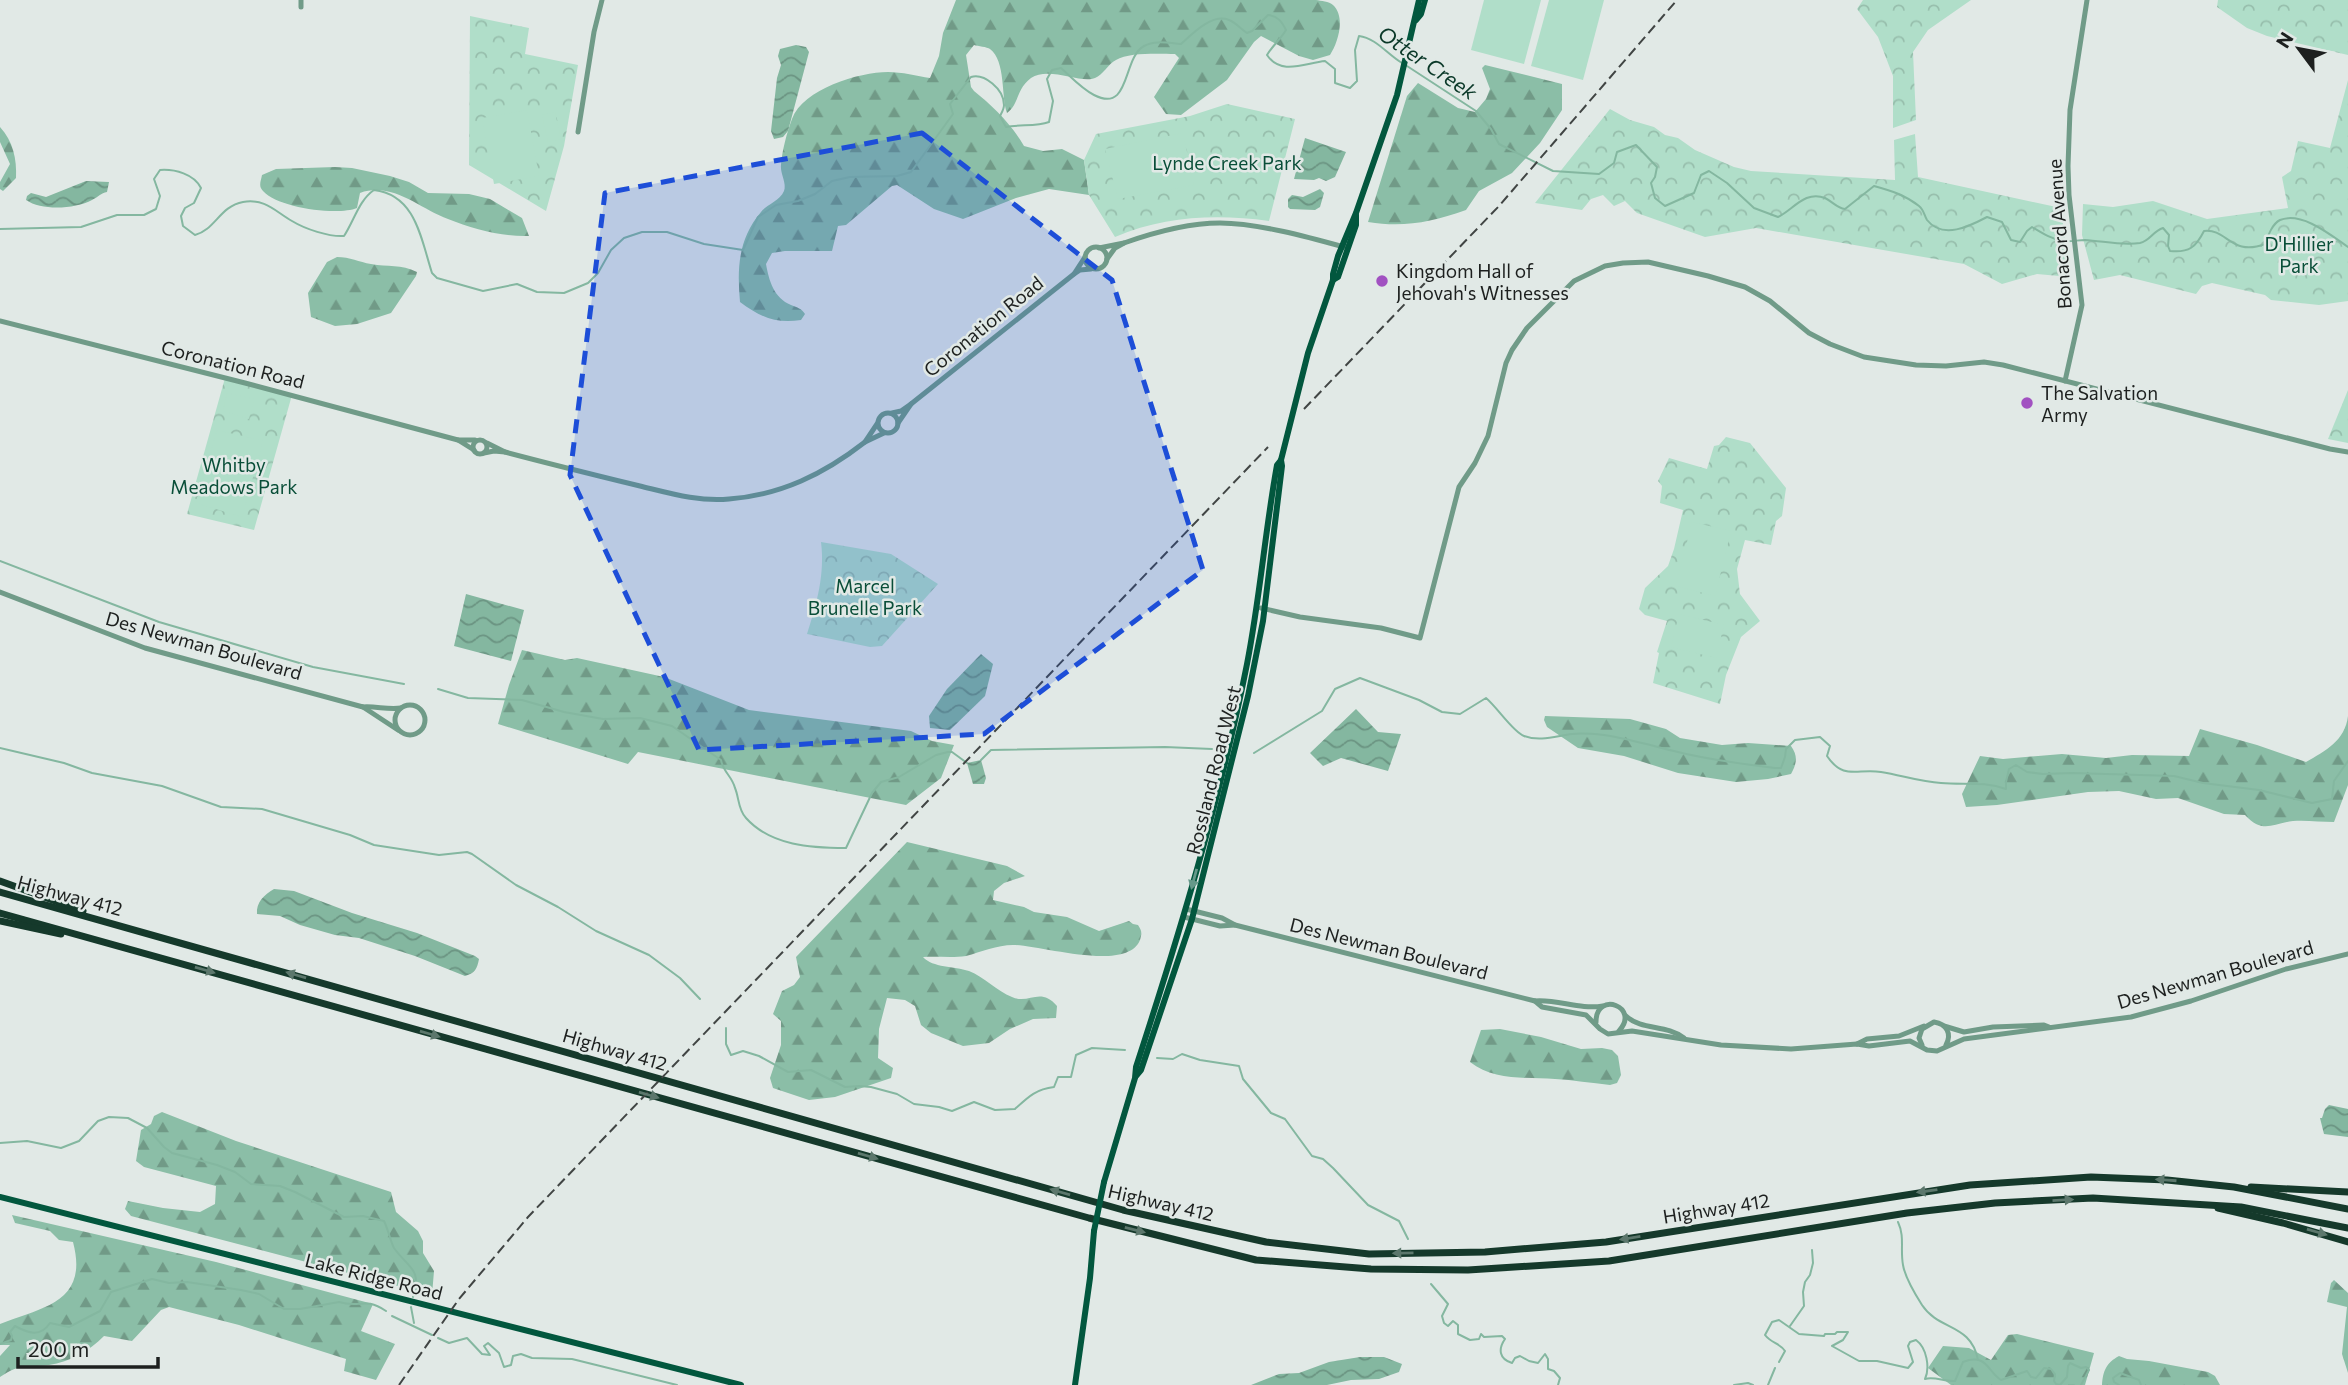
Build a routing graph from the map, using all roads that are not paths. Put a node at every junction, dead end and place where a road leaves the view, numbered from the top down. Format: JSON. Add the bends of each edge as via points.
{"nodes":[{"id":1,"x":602,"y":0,"type":"edge"},
{"id":2,"x":1419,"y":0,"type":"edge"},
{"id":3,"x":1425,"y":0,"type":"edge"},
{"id":4,"x":2087,"y":0,"type":"edge"},
{"id":5,"x":1416,"y":20,"type":"junction"},
{"id":6,"x":579,"y":132,"type":"dead end"},
{"id":7,"x":1124,"y":243,"type":"junction"},
{"id":8,"x":1344,"y":247,"type":"junction"},
{"id":9,"x":1099,"y":248,"type":"junction"},
{"id":10,"x":1085,"y":257,"type":"junction"},
{"id":11,"x":1106,"y":262,"type":"junction"},
{"id":12,"x":1095,"y":269,"type":"junction"},
{"id":13,"x":1074,"y":274,"type":"junction"},
{"id":14,"x":0,"y":321,"type":"edge"},
{"id":15,"x":2064,"y":381,"type":"junction"},
{"id":16,"x":911,"y":404,"type":"junction"},
{"id":17,"x":890,"y":413,"type":"junction"},
{"id":18,"x":878,"y":421,"type":"junction"},
{"id":19,"x":898,"y":423,"type":"junction"},
{"id":20,"x":887,"y":433,"type":"junction"},
{"id":21,"x":458,"y":440,"type":"junction"},
{"id":22,"x":479,"y":440,"type":"junction"},
{"id":23,"x":865,"y":442,"type":"junction"},
{"id":24,"x":487,"y":443,"type":"junction"},
{"id":25,"x":475,"y":451,"type":"junction"},
{"id":26,"x":505,"y":452,"type":"junction"},
{"id":27,"x":2348,"y":452,"type":"edge"},
{"id":28,"x":484,"y":453,"type":"junction"},
{"id":29,"x":0,"y":592,"type":"edge"},
{"id":30,"x":1261,"y":608,"type":"junction"},
{"id":31,"x":363,"y":707,"type":"junction"},
{"id":32,"x":401,"y":709,"type":"junction"},
{"id":33,"x":400,"y":731,"type":"junction"},
{"id":34,"x":0,"y":881,"type":"edge"},
{"id":35,"x":0,"y":892,"type":"edge"},
{"id":36,"x":1186,"y":909,"type":"junction"},
{"id":37,"x":1194,"y":911,"type":"junction"},
{"id":38,"x":0,"y":913,"type":"edge"},
{"id":39,"x":1184,"y":917,"type":"junction"},
{"id":40,"x":1192,"y":919,"type":"junction"},
{"id":41,"x":0,"y":921,"type":"edge"},
{"id":42,"x":106,"y":921,"type":"junction"},
{"id":43,"x":1235,"y":925,"type":"junction"},
{"id":44,"x":139,"y":951,"type":"junction"},
{"id":45,"x":2348,"y":954,"type":"edge"},
{"id":46,"x":1535,"y":1001,"type":"junction"},
{"id":47,"x":1602,"y":1006,"type":"junction"},
{"id":48,"x":1625,"y":1015,"type":"junction"},
{"id":49,"x":1597,"y":1025,"type":"junction"},
{"id":50,"x":1924,"y":1026,"type":"junction"},
{"id":51,"x":1944,"y":1026,"type":"junction"},
{"id":52,"x":2049,"y":1027,"type":"junction"},
{"id":53,"x":1618,"y":1032,"type":"junction"},
{"id":54,"x":1684,"y":1038,"type":"junction"},
{"id":55,"x":1857,"y":1044,"type":"junction"},
{"id":56,"x":1945,"y":1046,"type":"junction"},
{"id":57,"x":1923,"y":1047,"type":"junction"},
{"id":58,"x":1135,"y":1078,"type":"junction"},
{"id":59,"x":2234,"y":1187,"type":"junction"},
{"id":60,"x":2348,"y":1192,"type":"edge"},
{"id":61,"x":0,"y":1197,"type":"edge"},
{"id":62,"x":2204,"y":1203,"type":"junction"},
{"id":63,"x":2348,"y":1209,"type":"edge"},
{"id":64,"x":2348,"y":1228,"type":"edge"},
{"id":65,"x":2348,"y":1242,"type":"edge"},
{"id":66,"x":741,"y":1385,"type":"edge"},
{"id":67,"x":1075,"y":1385,"type":"edge"}],
"edges":[{"from":1,"to":6,"type":"street"},
{"from":2,"to":5,"type":"main road","name":"Rossland Road West"},
{"from":3,"to":5,"type":"main road","name":"Rossland Road West"},
{"from":4,"to":15,"type":"street","name":"Bonacord Avenue","via":[[2069,129],[2069,195],[2082,306]]},
{"from":5,"to":8,"type":"main road","name":"Rossland Road West","via":[[1384,134]]},
{"from":7,"to":8,"type":"street","via":[[1172,229],[1219,223]]},
{"from":7,"to":9,"type":"street"},
{"from":7,"to":11,"type":"street"},
{"from":8,"to":30,"type":"main road","name":"Rossland Road West","via":[[1332,274],[1277,465]]},
{"from":9,"to":10,"type":"street","via":[[1088,250]]},
{"from":9,"to":11,"type":"street","via":[[1105,252]]},
{"from":10,"to":12,"type":"street","via":[[1086,264]]},
{"from":10,"to":13,"type":"street","name":"Coronation Road"},
{"from":11,"to":12,"type":"street"},
{"from":12,"to":13,"type":"street","name":"Coronation Road"},
{"from":13,"to":16,"type":"street","name":"Coronation Road"},
{"from":14,"to":21,"type":"street","name":"Coronation Road"},
{"from":15,"to":27,"type":"street"},
{"from":15,"to":30,"type":"street","via":[[1984,362],[1916,365],[1864,357],[1809,333],[1745,288],[1648,262],[1605,266],[1574,281],[1527,328],[1512,350],[1488,436],[1459,487],[1420,638]]},
{"from":16,"to":17,"type":"street","name":"Coronation Road"},
{"from":16,"to":19,"type":"street","name":"Coronation Road"},
{"from":17,"to":18,"type":"street"},
{"from":17,"to":19,"type":"street"},
{"from":18,"to":20,"type":"street"},
{"from":18,"to":23,"type":"street"},
{"from":19,"to":20,"type":"street"},
{"from":20,"to":23,"type":"street"},
{"from":21,"to":22,"type":"street","name":"Coronation Road"},
{"from":21,"to":25,"type":"street","name":"Coronation Road"},
{"from":22,"to":24,"type":"street"},
{"from":22,"to":25,"type":"street"},
{"from":23,"to":26,"type":"street","via":[[800,483],[729,500],[684,496]]},
{"from":24,"to":26,"type":"street"},
{"from":24,"to":28,"type":"street"},
{"from":25,"to":28,"type":"street"},
{"from":26,"to":28,"type":"street"},
{"from":29,"to":31,"type":"street","name":"Des Newman Boulevard","via":[[145,649]]},
{"from":30,"to":36,"type":"main road","name":"Rossland Road West","one_way":true},
{"from":30,"to":37,"type":"main road","name":"Rossland Road West","via":[[1248,696]]},
{"from":31,"to":32,"type":"street","name":"Des Newman Boulevard"},
{"from":31,"to":33,"type":"street","name":"Des Newman Boulevard"},
{"from":32,"to":33,"type":"street","via":[[396,722]]},
{"from":32,"to":33,"type":"street","via":[[415,706],[425,721],[422,730],[413,735]]},
{"from":34,"to":42,"type":"highway"},
{"from":35,"to":42,"type":"highway","name":"Highway 412"},
{"from":36,"to":37,"type":"street","name":"Des Newman Boulevard"},
{"from":36,"to":39,"type":"main road","name":"Rossland Road West"},
{"from":37,"to":40,"type":"main road","name":"Rossland Road West"},
{"from":37,"to":43,"type":"street","name":"Des Newman Boulevard"},
{"from":38,"to":44,"type":"highway","name":"Highway 412"},
{"from":39,"to":40,"type":"street","name":"Des Newman Boulevard"},
{"from":39,"to":58,"type":"main road","name":"Rossland Road West"},
{"from":40,"to":43,"type":"street","name":"Des Newman Boulevard"},
{"from":40,"to":58,"type":"main road","name":"Rossland Road West"},
{"from":41,"to":44,"type":"highway"},
{"from":59,"to":42,"type":"highway","name":"Highway 412","one_way":true,"via":[[2091,1177],[1995,1182],[1606,1242],[1485,1252],[1369,1254],[1266,1242],[1123,1210]]},
{"from":43,"to":46,"type":"street","name":"Des Newman Boulevard"},
{"from":44,"to":62,"type":"highway","name":"Highway 412","one_way":true,"via":[[1088,1218],[1256,1260],[1371,1269],[1468,1270],[1609,1261],[1994,1203],[2093,1198]]},
{"from":45,"to":52,"type":"street","name":"Des Newman Boulevard","via":[[2131,1017]]},
{"from":46,"to":47,"type":"street","name":"Des Newman Boulevard"},
{"from":46,"to":49,"type":"street","name":"Des Newman Boulevard","via":[[1586,1015]]},
{"from":47,"to":48,"type":"street","via":[[1617,1006]]},
{"from":47,"to":49,"type":"street","via":[[1596,1015]]},
{"from":48,"to":53,"type":"street"},
{"from":48,"to":54,"type":"street","via":[[1636,1024],[1665,1028]]},
{"from":49,"to":53,"type":"street","via":[[1608,1034]]},
{"from":50,"to":51,"type":"street","via":[[1934,1022]]},
{"from":50,"to":55,"type":"street"},
{"from":50,"to":57,"type":"street","via":[[1919,1038]]},
{"from":51,"to":52,"type":"street","name":"Des Newman Boulevard","via":[[1964,1032]]},
{"from":51,"to":56,"type":"street","via":[[1949,1038]]},
{"from":52,"to":56,"type":"street","name":"Des Newman Boulevard"},
{"from":53,"to":54,"type":"street"},
{"from":54,"to":55,"type":"street","via":[[1791,1049]]},
{"from":55,"to":57,"type":"street","via":[[1910,1041]]},
{"from":56,"to":57,"type":"street","via":[[1932,1052]]},
{"from":58,"to":67,"type":"main road","name":"Rossland Road West","bridge":true,"via":[[1094,1231]]},
{"from":59,"to":60,"type":"highway"},
{"from":59,"to":63,"type":"highway","name":"Highway 412"},
{"from":61,"to":66,"type":"main road","name":"Lake Ridge Road"},
{"from":62,"to":64,"type":"highway","name":"Highway 412"},
{"from":62,"to":65,"type":"highway","one_way":true}]}
